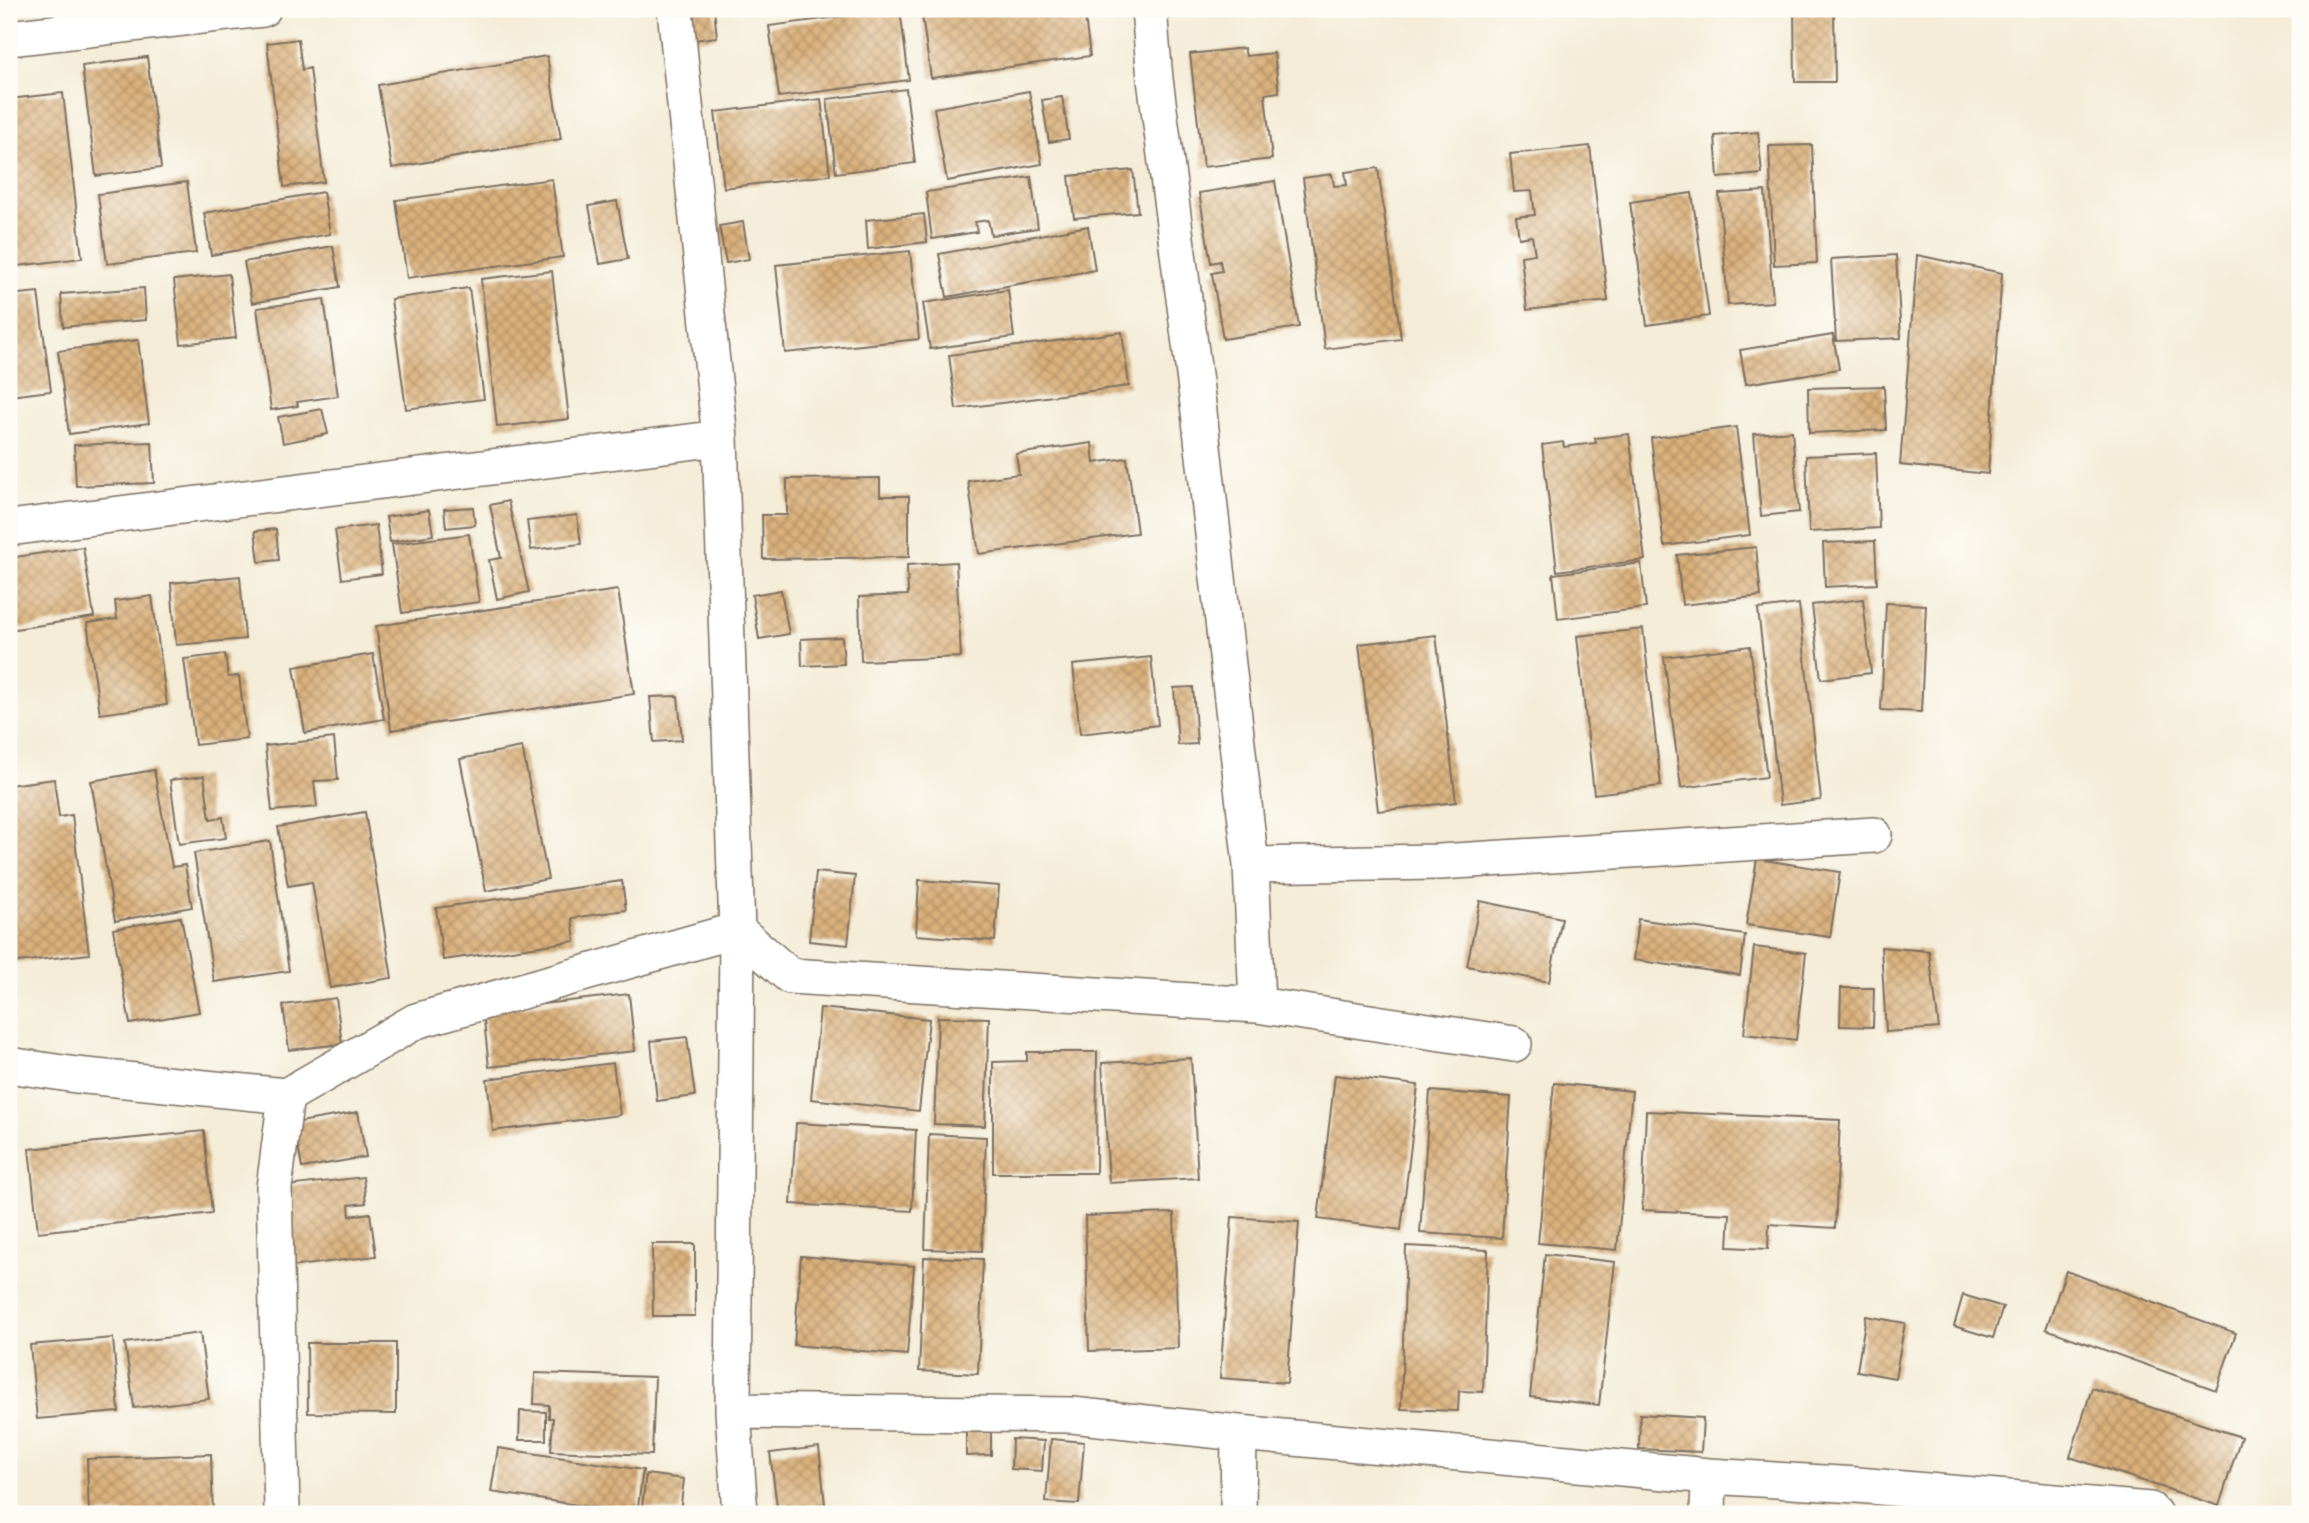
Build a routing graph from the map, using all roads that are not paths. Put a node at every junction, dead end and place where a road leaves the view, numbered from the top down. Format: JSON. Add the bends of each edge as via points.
{"nodes":[{"id":1,"x":263,"y":9,"type":"edge"},
{"id":2,"x":675,"y":9,"type":"edge"},
{"id":3,"x":1149,"y":9,"type":"edge"},
{"id":4,"x":9,"y":38,"type":"edge"},
{"id":5,"x":720,"y":438,"type":"junction"},
{"id":6,"x":9,"y":528,"type":"edge"},
{"id":7,"x":1874,"y":835,"type":"dead end"},
{"id":8,"x":1251,"y":865,"type":"junction"},
{"id":9,"x":737,"y":930,"type":"junction"},
{"id":10,"x":1257,"y":1006,"type":"junction"},
{"id":11,"x":1514,"y":1044,"type":"dead end"},
{"id":12,"x":9,"y":1065,"type":"edge"},
{"id":13,"x":286,"y":1096,"type":"junction"},
{"id":14,"x":733,"y":1411,"type":"junction"},
{"id":15,"x":1240,"y":1433,"type":"junction"},
{"id":16,"x":1709,"y":1476,"type":"junction"},
{"id":17,"x":282,"y":1510,"type":"dead end"},
{"id":18,"x":740,"y":1514,"type":"edge"},
{"id":19,"x":1238,"y":1514,"type":"edge"},
{"id":20,"x":1708,"y":1514,"type":"edge"},
{"id":21,"x":2154,"y":1514,"type":"edge"}],
"edges":[{"from":1,"to":4,"type":"street"},
{"from":2,"to":5,"type":"street"},
{"from":3,"to":8,"type":"street"},
{"from":5,"to":6,"type":"street"},
{"from":5,"to":9,"type":"street"},
{"from":7,"to":8,"type":"street","via":[[1439,862]]},
{"from":8,"to":10,"type":"street"},
{"from":9,"to":10,"type":"street","via":[[790,976]]},
{"from":9,"to":13,"type":"street","via":[[415,1021]]},
{"from":9,"to":14,"type":"street"},
{"from":10,"to":11,"type":"street"},
{"from":12,"to":13,"type":"street"},
{"from":13,"to":17,"type":"street","via":[[274,1188]]},
{"from":14,"to":15,"type":"street","via":[[1072,1415]]},
{"from":14,"to":18,"type":"street"},
{"from":15,"to":16,"type":"street"},
{"from":15,"to":19,"type":"street"},
{"from":16,"to":20,"type":"street"},
{"from":16,"to":21,"type":"street","via":[[1884,1487],[2150,1510]]}]}
